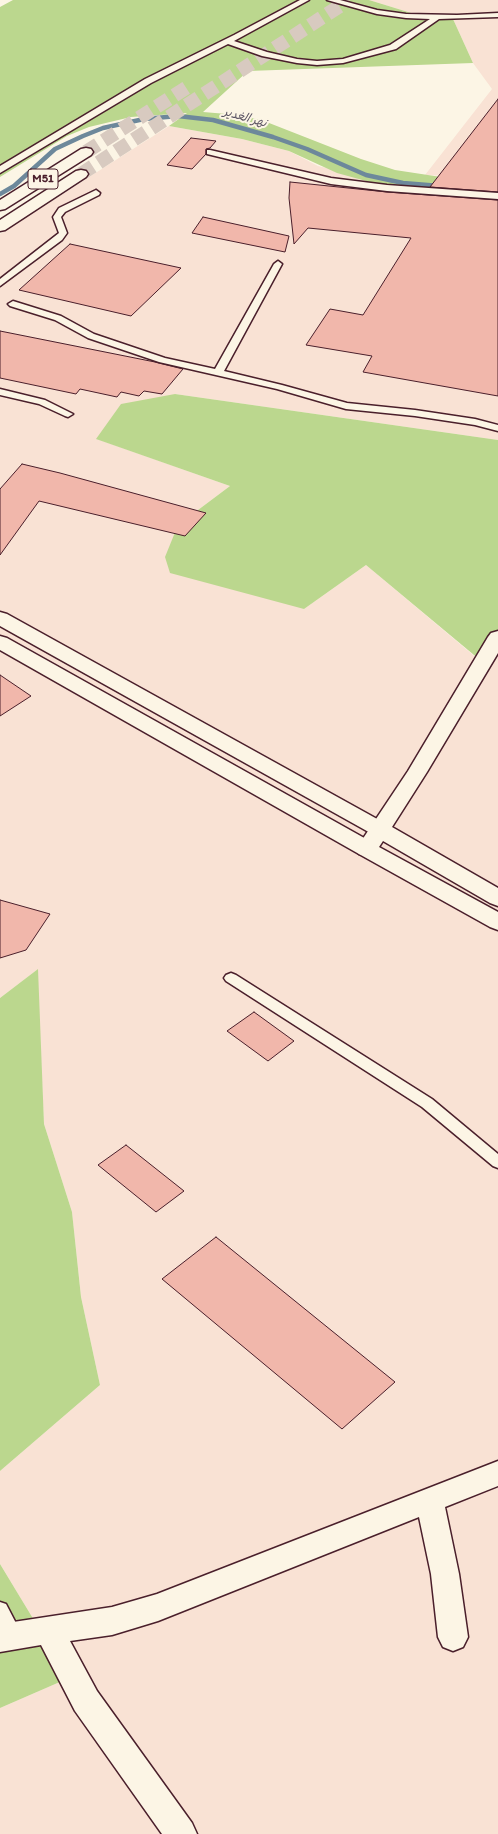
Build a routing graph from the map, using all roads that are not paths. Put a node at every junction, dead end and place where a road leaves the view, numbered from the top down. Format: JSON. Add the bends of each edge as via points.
{"nodes":[{"id":1,"x":305,"y":0,"type":"edge"},
{"id":2,"x":331,"y":0,"type":"edge"},
{"id":3,"x":498,"y":15,"type":"edge"},
{"id":4,"x":436,"y":18,"type":"junction"},
{"id":5,"x":228,"y":42,"type":"junction"},
{"id":6,"x":86,"y":152,"type":"tunnel mouth"},
{"id":7,"x":210,"y":152,"type":"dead end"},
{"id":8,"x":0,"y":170,"type":"edge"},
{"id":9,"x":81,"y":174,"type":"tunnel mouth"},
{"id":10,"x":96,"y":193,"type":"dead end"},
{"id":11,"x":498,"y":196,"type":"edge"},
{"id":12,"x":0,"y":206,"type":"edge"},
{"id":13,"x":0,"y":227,"type":"edge"},
{"id":14,"x":278,"y":264,"type":"dead end"},
{"id":15,"x":0,"y":283,"type":"edge"},
{"id":16,"x":13,"y":304,"type":"dead end"},
{"id":17,"x":218,"y":373,"type":"junction"},
{"id":18,"x":0,"y":392,"type":"edge"},
{"id":19,"x":68,"y":414,"type":"dead end"},
{"id":20,"x":498,"y":428,"type":"edge"},
{"id":21,"x":0,"y":618,"type":"edge"},
{"id":22,"x":498,"y":637,"type":"edge"},
{"id":23,"x":0,"y":642,"type":"edge"},
{"id":24,"x":97,"y":672,"type":"junction"},
{"id":25,"x":76,"y":684,"type":"junction"},
{"id":26,"x":381,"y":830,"type":"junction"},
{"id":27,"x":367,"y":848,"type":"junction"},
{"id":28,"x":498,"y":898,"type":"edge"},
{"id":29,"x":498,"y":922,"type":"edge"},
{"id":30,"x":231,"y":978,"type":"dead end"},
{"id":31,"x":498,"y":1162,"type":"edge"},
{"id":32,"x":498,"y":1473,"type":"edge"},
{"id":33,"x":429,"y":1500,"type":"junction"},
{"id":34,"x":0,"y":1610,"type":"edge"},
{"id":35,"x":49,"y":1630,"type":"junction"},
{"id":36,"x":7,"y":1636,"type":"edge"},
{"id":37,"x":453,"y":1637,"type":"dead end"},
{"id":38,"x":181,"y":1834,"type":"edge"}],
"edges":[{"from":1,"to":5,"type":"lane"},
{"from":2,"to":4,"type":"lane","via":[[386,13]]},
{"from":3,"to":4,"type":"lane"},
{"from":4,"to":5,"type":"lane","via":[[393,47],[343,61],[297,61]]},
{"from":5,"to":8,"type":"lane","via":[[153,78]]},
{"from":6,"to":12,"type":"main road","number":"M51"},
{"from":7,"to":11,"type":"lane","via":[[331,180],[387,188]]},
{"from":9,"to":13,"type":"main road","number":"M51"},
{"from":10,"to":15,"type":"lane","via":[[62,210],[57,217],[63,233]]},
{"from":14,"to":17,"type":"lane"},
{"from":16,"to":17,"type":"lane","via":[[58,318],[91,336],[162,360]]},
{"from":17,"to":20,"type":"lane","via":[[346,406],[415,413]]},
{"from":18,"to":19,"type":"lane","via":[[42,402]]},
{"from":21,"to":24,"type":"main road"},
{"from":22,"to":26,"type":"main road"},
{"from":23,"to":25,"type":"main road"},
{"from":24,"to":25,"type":"main road"},
{"from":24,"to":26,"type":"main road"},
{"from":25,"to":27,"type":"main road"},
{"from":26,"to":27,"type":"main road"},
{"from":26,"to":28,"type":"main road"},
{"from":27,"to":29,"type":"main road"},
{"from":30,"to":31,"type":"lane","via":[[427,1103]]},
{"from":32,"to":33,"type":"main road"},
{"from":33,"to":35,"type":"main road","via":[[158,1608],[112,1620]]},
{"from":33,"to":37,"type":"main road","via":[[445,1574]]},
{"from":34,"to":36,"type":"lane"},
{"from":35,"to":36,"type":"main road"},
{"from":35,"to":38,"type":"main road","via":[[86,1701]]}]}
